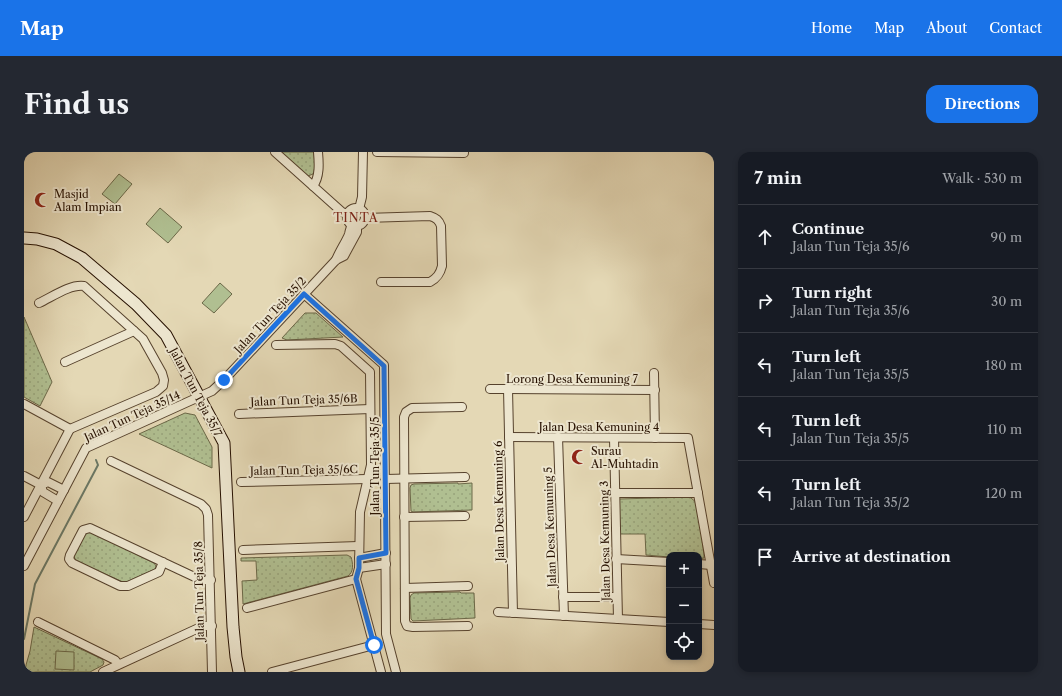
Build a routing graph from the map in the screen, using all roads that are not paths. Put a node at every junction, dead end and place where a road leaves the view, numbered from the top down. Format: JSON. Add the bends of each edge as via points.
{"nodes":[{"id":1,"x":275,"y":152,"type":"edge"},
{"id":2,"x":318,"y":152,"type":"edge"},
{"id":3,"x":363,"y":152,"type":"edge"},
{"id":4,"x":377,"y":152,"type":"edge"},
{"id":5,"x":464,"y":153,"type":"edge"},
{"id":6,"x":313,"y":186,"type":"junction"},
{"id":7,"x":359,"y":209,"type":"junction"},
{"id":8,"x":348,"y":214,"type":"junction"},
{"id":9,"x":365,"y":218,"type":"junction"},
{"id":10,"x":352,"y":227,"type":"junction"},
{"id":11,"x":24,"y":238,"type":"edge"},
{"id":12,"x":336,"y":260,"type":"junction"},
{"id":13,"x":381,"y":282,"type":"dead end"},
{"id":14,"x":304,"y":294,"type":"junction"},
{"id":15,"x":39,"y":303,"type":"dead end"},
{"id":16,"x":134,"y":331,"type":"junction"},
{"id":17,"x":276,"y":345,"type":"dead end"},
{"id":18,"x":65,"y":362,"type":"dead end"},
{"id":19,"x":654,"y":373,"type":"dead end"},
{"id":20,"x":490,"y":389,"type":"dead end"},
{"id":21,"x":508,"y":389,"type":"junction"},
{"id":22,"x":654,"y":390,"type":"junction"},
{"id":23,"x":199,"y":397,"type":"junction"},
{"id":24,"x":24,"y":404,"type":"edge"},
{"id":25,"x":462,"y":407,"type":"dead end"},
{"id":26,"x":370,"y":409,"type":"junction"},
{"id":27,"x":239,"y":414,"type":"dead end"},
{"id":28,"x":70,"y":429,"type":"junction"},
{"id":29,"x":509,"y":437,"type":"junction"},
{"id":30,"x":558,"y":437,"type":"junction"},
{"id":31,"x":614,"y":438,"type":"junction"},
{"id":32,"x":655,"y":438,"type":"junction"},
{"id":33,"x":111,"y":461,"type":"dead end"},
{"id":34,"x":24,"y":476,"type":"edge"},
{"id":35,"x":465,"y":477,"type":"dead end"},
{"id":36,"x":404,"y":478,"type":"junction"},
{"id":37,"x":367,"y":479,"type":"junction"},
{"id":38,"x":386,"y":479,"type":"junction"},
{"id":39,"x":241,"y":482,"type":"dead end"},
{"id":40,"x":41,"y":485,"type":"junction"},
{"id":41,"x":64,"y":490,"type":"junction"},
{"id":42,"x":615,"y":493,"type":"junction"},
{"id":43,"x":698,"y":493,"type":"junction"},
{"id":44,"x":58,"y":501,"type":"junction"},
{"id":45,"x":465,"y":516,"type":"dead end"},
{"id":46,"x":24,"y":517,"type":"edge"},
{"id":47,"x":404,"y":518,"type":"junction"},
{"id":48,"x":358,"y":546,"type":"junction"},
{"id":49,"x":243,"y":550,"type":"dead end"},
{"id":50,"x":386,"y":553,"type":"junction"},
{"id":51,"x":359,"y":558,"type":"junction"},
{"id":52,"x":616,"y":559,"type":"junction"},
{"id":53,"x":163,"y":562,"type":"junction"},
{"id":54,"x":666,"y":562,"type":"edge"},
{"id":55,"x":386,"y":564,"type":"junction"},
{"id":56,"x":702,"y":564,"type":"edge"},
{"id":57,"x":711,"y":565,"type":"junction"},
{"id":58,"x":24,"y":566,"type":"edge"},
{"id":59,"x":359,"y":568,"type":"junction"},
{"id":60,"x":356,"y":579,"type":"junction"},
{"id":61,"x":211,"y":580,"type":"junction"},
{"id":62,"x":714,"y":583,"type":"edge"},
{"id":63,"x":468,"y":586,"type":"dead end"},
{"id":64,"x":405,"y":588,"type":"junction"},
{"id":65,"x":617,"y":597,"type":"junction"},
{"id":66,"x":563,"y":598,"type":"junction"},
{"id":67,"x":247,"y":608,"type":"dead end"},
{"id":68,"x":498,"y":612,"type":"dead end"},
{"id":69,"x":513,"y":613,"type":"junction"},
{"id":70,"x":564,"y":616,"type":"junction"},
{"id":71,"x":618,"y":619,"type":"junction"},
{"id":72,"x":38,"y":622,"type":"dead end"},
{"id":73,"x":666,"y":622,"type":"edge"},
{"id":74,"x":702,"y":624,"type":"edge"},
{"id":75,"x":714,"y":625,"type":"edge"},
{"id":76,"x":212,"y":626,"type":"junction"},
{"id":77,"x":468,"y":626,"type":"dead end"},
{"id":78,"x":374,"y":645,"type":"junction"},
{"id":79,"x":118,"y":664,"type":"junction"},
{"id":80,"x":103,"y":672,"type":"edge"},
{"id":81,"x":212,"y":672,"type":"edge"},
{"id":82,"x":239,"y":672,"type":"edge"},
{"id":83,"x":272,"y":672,"type":"edge"},
{"id":84,"x":381,"y":672,"type":"edge"},
{"id":85,"x":396,"y":672,"type":"edge"}],
"edges":[{"from":1,"to":6,"type":"street"},
{"from":2,"to":6,"type":"street","via":[[318,175]]},
{"from":3,"to":7,"type":"street","via":[[362,197]]},
{"from":4,"to":5,"type":"street"},
{"from":6,"to":8,"type":"street","via":[[342,212]]},
{"from":7,"to":8,"type":"street","via":[[353,209]]},
{"from":7,"to":9,"type":"street"},
{"from":8,"to":10,"type":"street"},
{"from":9,"to":10,"type":"street","via":[[363,223]]},
{"from":9,"to":13,"type":"street","via":[[430,216],[435,217],[441,226],[442,266],[437,278],[430,282]]},
{"from":10,"to":12,"type":"street","name":"Jalan Tun Teja 35/2"},
{"from":10,"to":12,"type":"street","name":"Jalan Tun Teja 35/2","via":[[357,232],[344,256]]},
{"from":11,"to":23,"type":"street","name":"Jalan Tun Teja 35/7","via":[[37,238],[56,244],[82,258],[136,304],[166,335]]},
{"from":12,"to":14,"type":"street","name":"Jalan Tun Teja 35/2"},
{"from":14,"to":23,"type":"street","name":"Jalan Tun Teja 35/2","via":[[224,380],[212,391]]},
{"from":14,"to":38,"type":"street","name":"Jalan Tun Teja 35/5","via":[[384,366]]},
{"from":15,"to":16,"type":"street","via":[[72,287],[84,286]]},
{"from":16,"to":18,"type":"street"},
{"from":16,"to":28,"type":"street","via":[[143,339],[162,373],[163,386],[156,392]]},
{"from":17,"to":26,"type":"street","via":[[341,346],[370,372]]},
{"from":19,"to":22,"type":"street"},
{"from":20,"to":21,"type":"street","name":"Lorong Desa Kemuning 7"},
{"from":21,"to":22,"type":"street","name":"Lorong Desa Kemuning 7"},
{"from":21,"to":29,"type":"street","name":"Jalan Desa Kemuning 6"},
{"from":22,"to":32,"type":"street"},
{"from":23,"to":41,"type":"street","name":"Jalan Tun Teja 35/14","via":[[86,448]]},
{"from":23,"to":82,"type":"street","name":"Jalan Tun Teja 35/7","via":[[224,443],[233,627]]},
{"from":24,"to":28,"type":"street"},
{"from":25,"to":36,"type":"street","via":[[412,408],[406,412]]},
{"from":26,"to":27,"type":"street","name":"Jalan Tun Teja 35/6B"},
{"from":26,"to":37,"type":"street","via":[[371,465]]},
{"from":28,"to":40,"type":"street"},
{"from":29,"to":30,"type":"street","name":"Jalan Desa Kemuning 4"},
{"from":29,"to":69,"type":"street","name":"Jalan Desa Kemuning 6"},
{"from":30,"to":31,"type":"street","name":"Jalan Desa Kemuning 4"},
{"from":30,"to":66,"type":"street","name":"Jalan Desa Kemuning 5"},
{"from":31,"to":32,"type":"street","name":"Jalan Desa Kemuning 4"},
{"from":31,"to":42,"type":"street","name":"Jalan Desa Kemuning 3"},
{"from":32,"to":43,"type":"street","name":"Jalan Desa Kemuning 4","via":[[688,438]]},
{"from":33,"to":61,"type":"street","name":"Jalan Tun Teja 35/8","via":[[201,504],[206,509]]},
{"from":34,"to":40,"type":"street"},
{"from":35,"to":36,"type":"street"},
{"from":36,"to":38,"type":"street"},
{"from":36,"to":47,"type":"street"},
{"from":37,"to":39,"type":"street","name":"Jalan Tun Teja 35/6C"},
{"from":37,"to":48,"type":"street","via":[[360,512]]},
{"from":38,"to":50,"type":"street","name":"Jalan Tun Teja 35/5"},
{"from":40,"to":41,"type":"street","via":[[48,482]]},
{"from":40,"to":44,"type":"street","via":[[43,492]]},
{"from":40,"to":46,"type":"street"},
{"from":41,"to":44,"type":"street","name":"Jalan Tun Teja 35/14"},
{"from":42,"to":43,"type":"street"},
{"from":42,"to":52,"type":"street","name":"Jalan Desa Kemuning 3"},
{"from":43,"to":57,"type":"street"},
{"from":44,"to":58,"type":"street","name":"Jalan Tun Teja 35/14"},
{"from":45,"to":47,"type":"street"},
{"from":47,"to":64,"type":"street"},
{"from":48,"to":49,"type":"street"},
{"from":48,"to":51,"type":"street"},
{"from":50,"to":51,"type":"street"},
{"from":50,"to":55,"type":"street","name":"Jalan Tun Teja 35/5"},
{"from":51,"to":59,"type":"street"},
{"from":52,"to":54,"type":"street"},
{"from":52,"to":65,"type":"street","name":"Jalan Desa Kemuning 3"},
{"from":53,"to":53,"type":"street","via":[[90,528],[83,530],[69,559],[72,563],[120,586],[128,586],[159,572]]},
{"from":53,"to":61,"type":"street","via":[[201,580]]},
{"from":55,"to":59,"type":"street"},
{"from":55,"to":85,"type":"street","name":"Jalan Tun Teja 35/5","via":[[386,634]]},
{"from":56,"to":57,"type":"street"},
{"from":57,"to":62,"type":"street"},
{"from":59,"to":60,"type":"street"},
{"from":60,"to":67,"type":"street"},
{"from":60,"to":78,"type":"street"},
{"from":61,"to":76,"type":"street","name":"Jalan Tun Teja 35/8"},
{"from":63,"to":64,"type":"street"},
{"from":64,"to":77,"type":"street","via":[[407,626]]},
{"from":65,"to":66,"type":"street"},
{"from":65,"to":71,"type":"street","name":"Jalan Desa Kemuning 3"},
{"from":66,"to":70,"type":"street","name":"Jalan Desa Kemuning 5"},
{"from":68,"to":69,"type":"street"},
{"from":69,"to":70,"type":"street"},
{"from":70,"to":71,"type":"street"},
{"from":71,"to":73,"type":"street"},
{"from":72,"to":79,"type":"street","via":[[115,660]]},
{"from":74,"to":75,"type":"street"},
{"from":76,"to":79,"type":"street","via":[[203,626]]},
{"from":76,"to":81,"type":"street","name":"Jalan Tun Teja 35/8"},
{"from":78,"to":83,"type":"street"},
{"from":78,"to":84,"type":"street"},
{"from":79,"to":80,"type":"street"}]}
